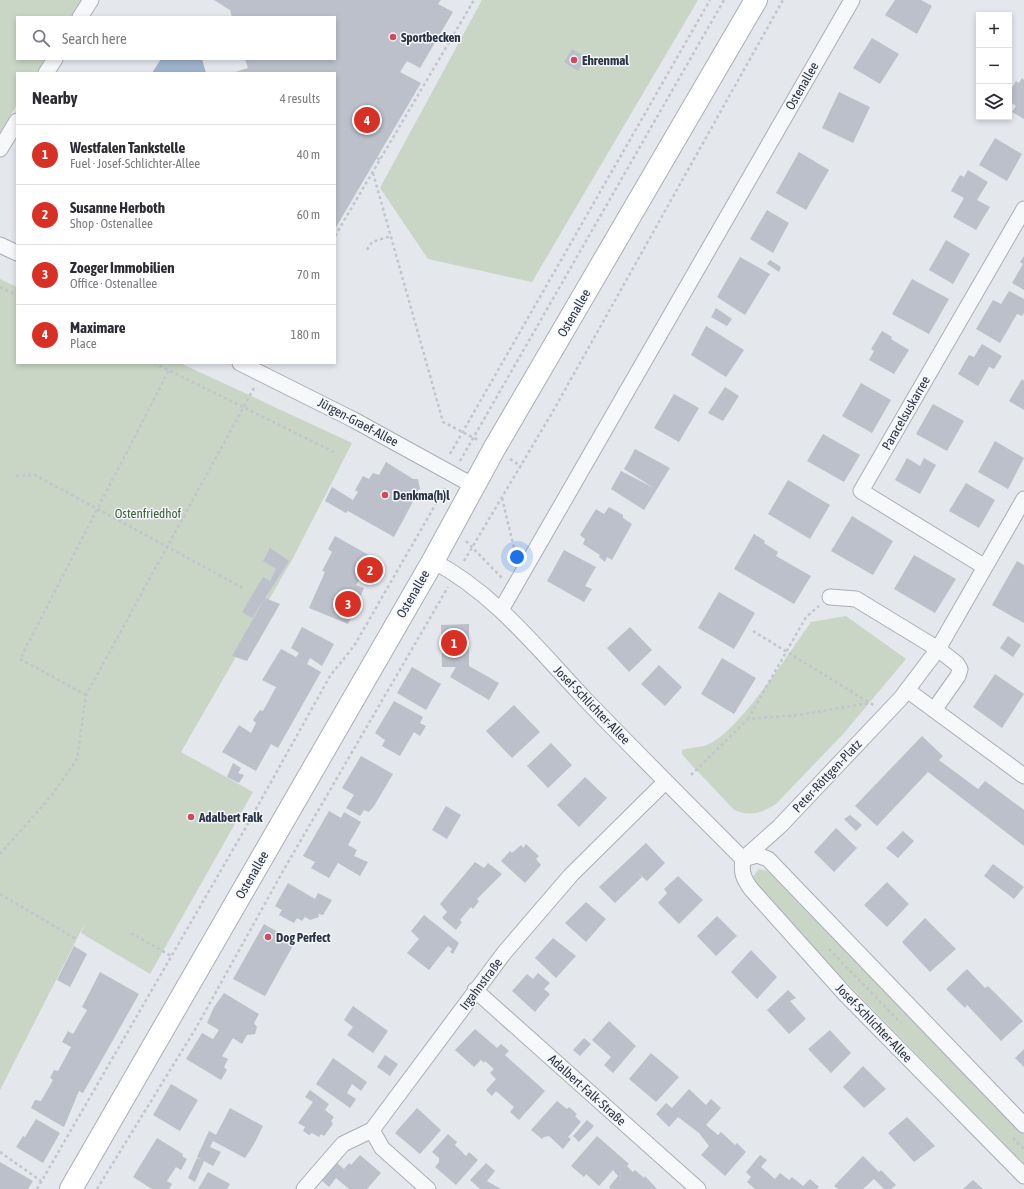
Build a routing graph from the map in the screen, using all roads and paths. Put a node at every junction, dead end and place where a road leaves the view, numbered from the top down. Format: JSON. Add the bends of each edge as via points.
{"nodes":[{"id":1,"x":91,"y":0,"type":"edge"},
{"id":2,"x":474,"y":0,"type":"edge"},
{"id":3,"x":710,"y":0,"type":"edge"},
{"id":4,"x":724,"y":0,"type":"edge"},
{"id":5,"x":756,"y":0,"type":"edge"},
{"id":6,"x":784,"y":0,"type":"edge"},
{"id":7,"x":852,"y":0,"type":"edge"},
{"id":8,"x":81,"y":16,"type":"edge"},
{"id":9,"x":54,"y":60,"type":"edge"},
{"id":10,"x":47,"y":72,"type":"edge"},
{"id":11,"x":16,"y":123,"type":"edge"},
{"id":12,"x":0,"y":149,"type":"edge"},
{"id":13,"x":377,"y":158,"type":"dead end"},
{"id":14,"x":381,"y":160,"type":"junction"},
{"id":15,"x":373,"y":173,"type":"junction"},
{"id":16,"x":1024,"y":209,"type":"edge"},
{"id":17,"x":336,"y":234,"type":"edge"},
{"id":18,"x":391,"y":236,"type":"junction"},
{"id":19,"x":0,"y":245,"type":"edge"},
{"id":20,"x":367,"y":250,"type":"dead end"},
{"id":21,"x":16,"y":253,"type":"edge"},
{"id":22,"x":0,"y":287,"type":"edge"},
{"id":23,"x":16,"y":295,"type":"edge"},
{"id":24,"x":156,"y":364,"type":"edge"},
{"id":25,"x":242,"y":364,"type":"edge"},
{"id":26,"x":169,"y":370,"type":"junction"},
{"id":27,"x":262,"y":374,"type":"junction"},
{"id":28,"x":244,"y":407,"type":"junction"},
{"id":29,"x":462,"y":432,"type":"junction"},
{"id":30,"x":334,"y":452,"type":"dead end"},
{"id":31,"x":448,"y":470,"type":"junction"},
{"id":32,"x":16,"y":476,"type":"dead end"},
{"id":33,"x":474,"y":486,"type":"junction"},
{"id":34,"x":502,"y":498,"type":"junction"},
{"id":35,"x":1024,"y":499,"type":"edge"},
{"id":36,"x":96,"y":508,"type":"junction"},
{"id":37,"x":453,"y":524,"type":"junction"},
{"id":38,"x":166,"y":547,"type":"junction"},
{"id":39,"x":471,"y":548,"type":"junction"},
{"id":40,"x":432,"y":561,"type":"junction"},
{"id":41,"x":985,"y":567,"type":"junction"},
{"id":42,"x":521,"y":573,"type":"junction"},
{"id":43,"x":456,"y":574,"type":"junction"},
{"id":44,"x":245,"y":588,"type":"dead end"},
{"id":45,"x":512,"y":589,"type":"junction"},
{"id":46,"x":830,"y":597,"type":"joint"},
{"id":47,"x":501,"y":610,"type":"junction"},
{"id":48,"x":753,"y":631,"type":"dead end"},
{"id":49,"x":941,"y":643,"type":"junction"},
{"id":50,"x":787,"y":652,"type":"junction"},
{"id":51,"x":907,"y":690,"type":"junction"},
{"id":52,"x":86,"y":695,"type":"junction"},
{"id":53,"x":870,"y":703,"type":"junction"},
{"id":54,"x":934,"y":710,"type":"junction"},
{"id":55,"x":887,"y":713,"type":"junction"},
{"id":56,"x":748,"y":719,"type":"junction"},
{"id":57,"x":691,"y":775,"type":"dead end"},
{"id":58,"x":1024,"y":776,"type":"edge"},
{"id":59,"x":665,"y":782,"type":"junction"},
{"id":60,"x":0,"y":854,"type":"edge"},
{"id":61,"x":744,"y":859,"type":"junction"},
{"id":62,"x":0,"y":894,"type":"edge"},
{"id":63,"x":131,"y":933,"type":"dead end"},
{"id":64,"x":76,"y":939,"type":"dead end"},
{"id":65,"x":826,"y":946,"type":"dead end"},
{"id":66,"x":171,"y":956,"type":"junction"},
{"id":67,"x":475,"y":990,"type":"junction"},
{"id":68,"x":903,"y":1025,"type":"dead end"},
{"id":69,"x":1024,"y":1124,"type":"edge"},
{"id":70,"x":372,"y":1130,"type":"junction"},
{"id":71,"x":1008,"y":1132,"type":"dead end"},
{"id":72,"x":1024,"y":1149,"type":"edge"},
{"id":73,"x":0,"y":1152,"type":"edge"},
{"id":74,"x":1024,"y":1176,"type":"edge"},
{"id":75,"x":41,"y":1181,"type":"junction"},
{"id":76,"x":37,"y":1189,"type":"edge"},
{"id":77,"x":71,"y":1189,"type":"edge"},
{"id":78,"x":96,"y":1189,"type":"edge"},
{"id":79,"x":304,"y":1189,"type":"edge"},
{"id":80,"x":428,"y":1189,"type":"edge"},
{"id":81,"x":698,"y":1189,"type":"edge"}],
"edges":[{"from":1,"to":8,"type":"street"},
{"from":2,"to":14,"type":"path"},
{"from":3,"to":29,"type":"path"},
{"from":4,"to":31,"type":"path","via":[[473,437]]},
{"from":5,"to":33,"type":"main road","name":"Ostenallee"},
{"from":6,"to":34,"type":"path"},
{"from":7,"to":42,"type":"street","name":"Ostenallee"},
{"from":9,"to":10,"type":"street"},
{"from":11,"to":12,"type":"street"},
{"from":13,"to":14,"type":"path"},
{"from":14,"to":15,"type":"path"},
{"from":15,"to":17,"type":"path"},
{"from":15,"to":18,"type":"path"},
{"from":16,"to":41,"type":"street","name":"Paracelsuskarree","via":[[861,491]]},
{"from":18,"to":20,"type":"path","via":[[372,242]]},
{"from":18,"to":29,"type":"path","via":[[443,422]]},
{"from":19,"to":21,"type":"street"},
{"from":22,"to":23,"type":"path"},
{"from":24,"to":26,"type":"path"},
{"from":25,"to":27,"type":"street","name":"Jürgen-Graef-Allee"},
{"from":26,"to":28,"type":"path"},
{"from":26,"to":36,"type":"path"},
{"from":27,"to":28,"type":"path"},
{"from":27,"to":31,"type":"street","name":"Jürgen-Graef-Allee"},
{"from":28,"to":30,"type":"path"},
{"from":28,"to":38,"type":"path"},
{"from":29,"to":31,"type":"path"},
{"from":31,"to":33,"type":"street","name":"Jürgen-Graef-Allee"},
{"from":31,"to":66,"type":"path","via":[[354,646],[330,676]]},
{"from":32,"to":36,"type":"path","via":[[35,475]]},
{"from":33,"to":37,"type":"main road","name":"Ostenallee"},
{"from":34,"to":39,"type":"path"},
{"from":34,"to":42,"type":"path"},
{"from":35,"to":41,"type":"street"},
{"from":36,"to":38,"type":"path"},
{"from":36,"to":52,"type":"path","via":[[20,659]]},
{"from":37,"to":39,"type":"path"},
{"from":37,"to":40,"type":"main road","name":"Ostenallee"},
{"from":38,"to":44,"type":"path"},
{"from":38,"to":52,"type":"path"},
{"from":39,"to":43,"type":"path"},
{"from":39,"to":45,"type":"path"},
{"from":40,"to":43,"type":"street","name":"Josef-Schlichter-Allee"},
{"from":40,"to":77,"type":"main road","name":"Ostenallee"},
{"from":41,"to":49,"type":"street"},
{"from":42,"to":45,"type":"street","name":"Ostenallee"},
{"from":43,"to":47,"type":"street","name":"Josef-Schlichter-Allee"},
{"from":43,"to":78,"type":"path","via":[[283,871],[196,1028]]},
{"from":45,"to":47,"type":"street","name":"Ostenallee"},
{"from":46,"to":49,"type":"street","via":[[856,599]]},
{"from":46,"to":50,"type":"path","via":[[806,617]]},
{"from":47,"to":59,"type":"street","name":"Josef-Schlichter-Allee"},
{"from":48,"to":50,"type":"path"},
{"from":49,"to":51,"type":"street","name":"Peter-Röttgen-Platz"},
{"from":49,"to":54,"type":"street","via":[[960,669],[958,676]]},
{"from":50,"to":53,"type":"path"},
{"from":50,"to":56,"type":"path"},
{"from":51,"to":54,"type":"street"},
{"from":51,"to":55,"type":"street","name":"Peter-Röttgen-Platz"},
{"from":52,"to":60,"type":"path","via":[[77,759],[52,795]]},
{"from":53,"to":55,"type":"path"},
{"from":53,"to":56,"type":"path","via":[[799,715]]},
{"from":54,"to":58,"type":"street"},
{"from":55,"to":61,"type":"street","name":"Peter-Röttgen-Platz","via":[[780,826]]},
{"from":56,"to":57,"type":"path"},
{"from":59,"to":61,"type":"street","name":"Josef-Schlichter-Allee"},
{"from":59,"to":67,"type":"street","name":"Irgahnstraße","via":[[571,875]]},
{"from":61,"to":69,"type":"street","via":[[756,855],[768,859]]},
{"from":61,"to":74,"type":"street","name":"Josef-Schlichter-Allee","via":[[741,869],[751,889],[845,994]]},
{"from":62,"to":64,"type":"path"},
{"from":63,"to":66,"type":"path"},
{"from":65,"to":68,"type":"path"},
{"from":66,"to":75,"type":"path"},
{"from":67,"to":70,"type":"street","name":"Irgahnstraße"},
{"from":67,"to":81,"type":"street","name":"Adalbert-Falk-Straße"},
{"from":70,"to":79,"type":"street","name":"Irgahnstraße","via":[[343,1144]]},
{"from":70,"to":80,"type":"street","via":[[382,1148]]},
{"from":71,"to":72,"type":"path"},
{"from":73,"to":75,"type":"path"},
{"from":75,"to":76,"type":"path"}]}
